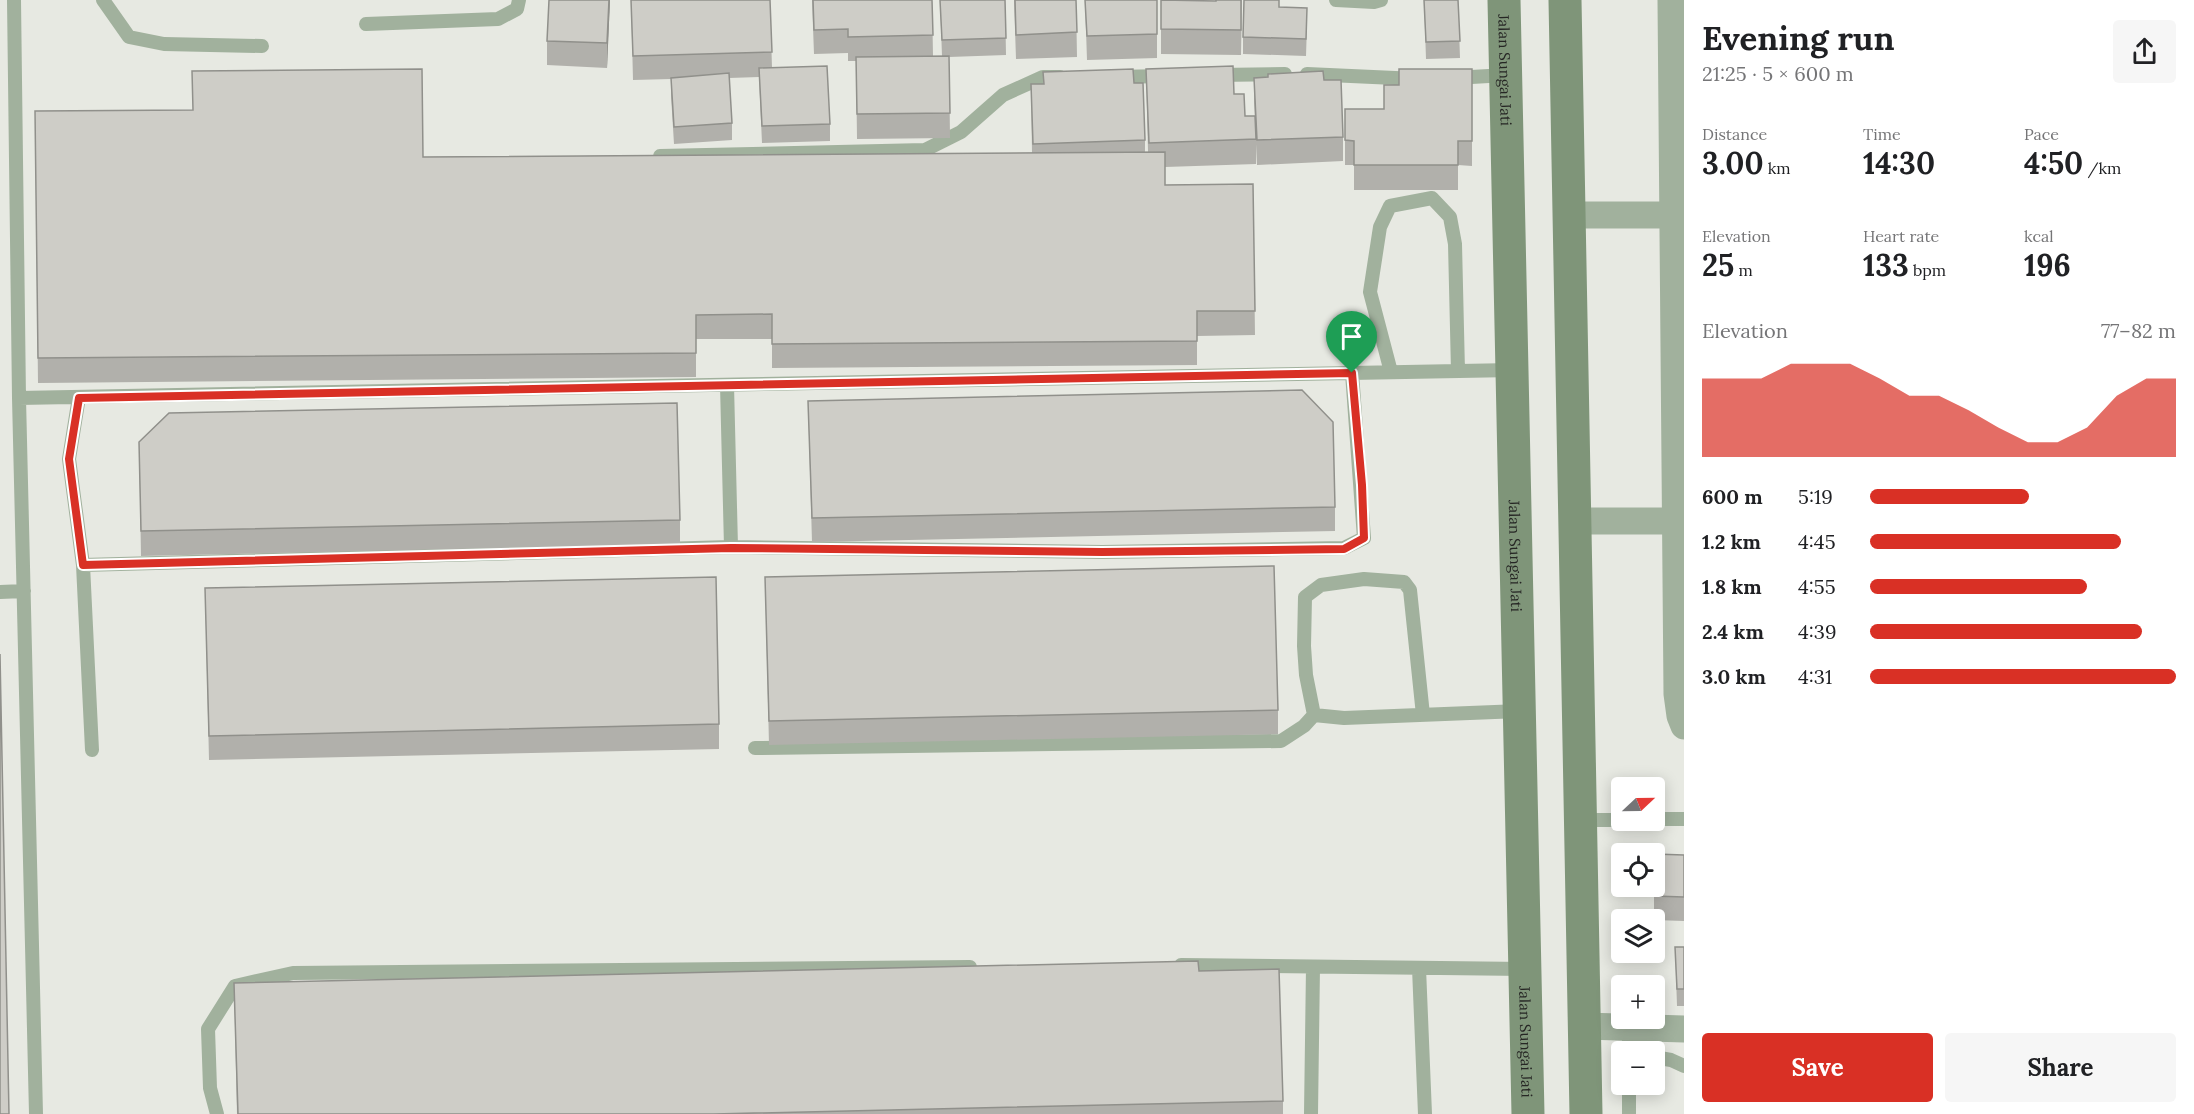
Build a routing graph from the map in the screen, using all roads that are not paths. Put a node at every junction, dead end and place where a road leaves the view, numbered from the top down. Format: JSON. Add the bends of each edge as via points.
{"nodes":[{"id":1,"x":14,"y":0,"type":"edge"},
{"id":2,"x":103,"y":0,"type":"edge"},
{"id":3,"x":519,"y":0,"type":"edge"},
{"id":4,"x":1336,"y":0,"type":"edge"},
{"id":5,"x":1381,"y":0,"type":"edge"},
{"id":6,"x":1504,"y":0,"type":"edge"},
{"id":7,"x":1565,"y":0,"type":"edge"},
{"id":8,"x":1671,"y":0,"type":"edge"},
{"id":9,"x":366,"y":24,"type":"dead end"},
{"id":10,"x":262,"y":46,"type":"dead end"},
{"id":11,"x":1198,"y":75,"type":"edge"},
{"id":12,"x":1506,"y":75,"type":"junction"},
{"id":13,"x":1175,"y":76,"type":"edge"},
{"id":14,"x":1076,"y":77,"type":"edge"},
{"id":15,"x":1098,"y":77,"type":"edge"},
{"id":16,"x":651,"y":156,"type":"edge"},
{"id":17,"x":1678,"y":174,"type":"edge"},
{"id":18,"x":1569,"y":215,"type":"junction"},
{"id":19,"x":1672,"y":215,"type":"junction"},
{"id":20,"x":1678,"y":276,"type":"edge"},
{"id":21,"x":1513,"y":370,"type":"junction"},
{"id":22,"x":1458,"y":371,"type":"junction"},
{"id":23,"x":1391,"y":372,"type":"junction"},
{"id":24,"x":1352,"y":373,"type":"junction"},
{"id":25,"x":727,"y":385,"type":"junction"},
{"id":26,"x":20,"y":398,"type":"junction"},
{"id":27,"x":79,"y":398,"type":"junction"},
{"id":28,"x":1679,"y":470,"type":"edge"},
{"id":29,"x":1575,"y":521,"type":"junction"},
{"id":30,"x":1675,"y":521,"type":"junction"},
{"id":31,"x":731,"y":548,"type":"junction"},
{"id":32,"x":1680,"y":556,"type":"edge"},
{"id":33,"x":83,"y":565,"type":"junction"},
{"id":34,"x":24,"y":591,"type":"junction"},
{"id":35,"x":0,"y":592,"type":"edge"},
{"id":36,"x":1520,"y":711,"type":"junction"},
{"id":37,"x":1314,"y":715,"type":"junction"},
{"id":38,"x":1423,"y":715,"type":"junction"},
{"id":39,"x":1684,"y":726,"type":"edge"},
{"id":40,"x":755,"y":748,"type":"dead end"},
{"id":41,"x":92,"y":750,"type":"dead end"},
{"id":42,"x":1665,"y":819,"type":"edge"},
{"id":43,"x":1684,"y":819,"type":"edge"},
{"id":44,"x":1581,"y":820,"type":"junction"},
{"id":45,"x":1611,"y":820,"type":"edge"},
{"id":46,"x":1164,"y":965,"type":"edge"},
{"id":47,"x":986,"y":966,"type":"edge"},
{"id":48,"x":1313,"y":967,"type":"junction"},
{"id":49,"x":1419,"y":968,"type":"junction"},
{"id":50,"x":1526,"y":969,"type":"junction"},
{"id":51,"x":1585,"y":1026,"type":"junction"},
{"id":52,"x":1684,"y":1029,"type":"edge"},
{"id":53,"x":1629,"y":1040,"type":"edge"},
{"id":54,"x":1665,"y":1059,"type":"edge"},
{"id":55,"x":1684,"y":1066,"type":"edge"},
{"id":56,"x":1629,"y":1095,"type":"edge"},
{"id":57,"x":36,"y":1114,"type":"edge"},
{"id":58,"x":217,"y":1114,"type":"edge"},
{"id":59,"x":1311,"y":1114,"type":"edge"},
{"id":60,"x":1425,"y":1114,"type":"edge"},
{"id":61,"x":1528,"y":1114,"type":"edge"},
{"id":62,"x":1586,"y":1114,"type":"edge"},
{"id":63,"x":1629,"y":1114,"type":"edge"}],
"edges":[{"from":1,"to":26,"type":"lane"},
{"from":2,"to":10,"type":"lane","via":[[129,37],[164,44]]},
{"from":3,"to":9,"type":"lane","via":[[517,9],[498,19]]},
{"from":4,"to":5,"type":"lane"},
{"from":6,"to":12,"type":"main road","name":"Jalan Sungai Jati"},
{"from":7,"to":18,"type":"main road"},
{"from":8,"to":17,"type":"street"},
{"from":11,"to":12,"type":"lane","via":[[1435,79]]},
{"from":12,"to":21,"type":"main road","name":"Jalan Sungai Jati"},
{"from":13,"to":15,"type":"lane"},
{"from":14,"to":16,"type":"lane","via":[[1043,77],[1003,95],[961,132],[925,150]]},
{"from":17,"to":19,"type":"street"},
{"from":18,"to":19,"type":"street"},
{"from":18,"to":29,"type":"main road"},
{"from":19,"to":20,"type":"street"},
{"from":20,"to":28,"type":"street"},
{"from":21,"to":22,"type":"lane"},
{"from":21,"to":36,"type":"main road","name":"Jalan Sungai Jati"},
{"from":22,"to":23,"type":"lane"},
{"from":22,"to":23,"type":"lane","via":[[1455,244],[1450,217],[1432,198],[1390,206],[1380,227],[1370,292]]},
{"from":23,"to":24,"type":"lane"},
{"from":24,"to":25,"type":"lane"},
{"from":24,"to":31,"type":"lane","via":[[1364,538],[1344,549],[1102,552]]},
{"from":25,"to":27,"type":"lane"},
{"from":25,"to":31,"type":"lane"},
{"from":26,"to":27,"type":"lane"},
{"from":26,"to":34,"type":"lane"},
{"from":27,"to":33,"type":"lane","via":[[69,459]]},
{"from":28,"to":30,"type":"street"},
{"from":29,"to":30,"type":"street"},
{"from":29,"to":44,"type":"main road"},
{"from":30,"to":32,"type":"street"},
{"from":31,"to":33,"type":"lane"},
{"from":32,"to":39,"type":"street","via":[[1677,694]]},
{"from":33,"to":41,"type":"lane"},
{"from":34,"to":35,"type":"lane"},
{"from":34,"to":57,"type":"lane"},
{"from":36,"to":38,"type":"lane"},
{"from":36,"to":50,"type":"main road","name":"Jalan Sungai Jati"},
{"from":37,"to":38,"type":"lane"},
{"from":37,"to":38,"type":"lane","via":[[1306,675],[1305,597],[1321,585],[1364,579],[1404,582],[1410,590]]},
{"from":37,"to":40,"type":"lane","via":[[1281,741]]},
{"from":42,"to":43,"type":"lane"},
{"from":44,"to":45,"type":"lane"},
{"from":44,"to":51,"type":"main road"},
{"from":46,"to":48,"type":"lane"},
{"from":47,"to":58,"type":"lane","via":[[293,973],[235,986],[208,1029],[210,1088]]},
{"from":48,"to":49,"type":"lane"},
{"from":48,"to":59,"type":"lane"},
{"from":49,"to":50,"type":"lane"},
{"from":49,"to":60,"type":"lane"},
{"from":50,"to":61,"type":"main road","name":"Jalan Sungai Jati"},
{"from":51,"to":53,"type":"street"},
{"from":51,"to":62,"type":"main road"},
{"from":52,"to":53,"type":"street"},
{"from":54,"to":55,"type":"lane"},
{"from":56,"to":63,"type":"lane"}]}
